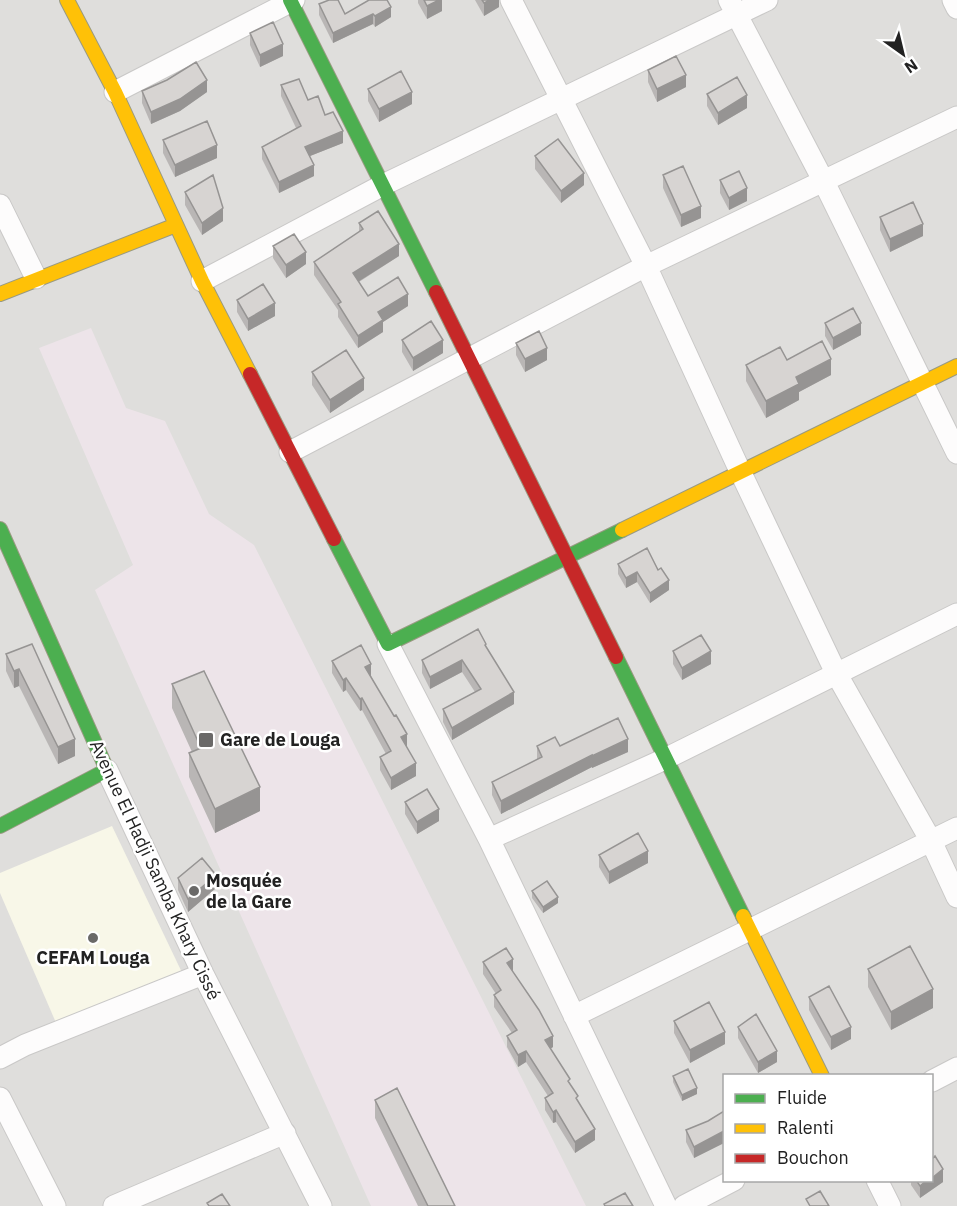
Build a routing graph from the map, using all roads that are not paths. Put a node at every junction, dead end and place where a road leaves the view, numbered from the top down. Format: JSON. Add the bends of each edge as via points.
{"nodes":[{"id":1,"x":67,"y":0,"type":"edge"},
{"id":2,"x":511,"y":0,"type":"edge"},
{"id":3,"x":767,"y":0,"type":"edge"},
{"id":4,"x":953,"y":0,"type":"edge"},
{"id":5,"x":291,"y":1,"type":"edge"},
{"id":6,"x":733,"y":8,"type":"edge"},
{"id":7,"x":957,"y":8,"type":"edge"},
{"id":8,"x":115,"y":92,"type":"junction"},
{"id":9,"x":560,"y":99,"type":"junction"},
{"id":10,"x":957,"y":117,"type":"edge"},
{"id":11,"x":824,"y":182,"type":"junction"},
{"id":12,"x":383,"y":185,"type":"junction"},
{"id":13,"x":0,"y":205,"type":"edge"},
{"id":14,"x":176,"y":225,"type":"junction"},
{"id":15,"x":646,"y":266,"type":"junction"},
{"id":16,"x":36,"y":278,"type":"junction"},
{"id":17,"x":202,"y":281,"type":"junction"},
{"id":18,"x":0,"y":294,"type":"edge"},
{"id":19,"x":469,"y":359,"type":"junction"},
{"id":20,"x":957,"y":366,"type":"edge"},
{"id":21,"x":923,"y":383,"type":"junction"},
{"id":22,"x":290,"y":452,"type":"junction"},
{"id":23,"x":957,"y":453,"type":"edge"},
{"id":24,"x":740,"y":471,"type":"junction"},
{"id":25,"x":0,"y":529,"type":"edge"},
{"id":26,"x":4,"y":553,"type":"edge"},
{"id":27,"x":568,"y":556,"type":"junction"},
{"id":28,"x":957,"y":614,"type":"edge"},
{"id":29,"x":388,"y":644,"type":"junction"},
{"id":30,"x":836,"y":673,"type":"junction"},
{"id":31,"x":665,"y":759,"type":"junction"},
{"id":32,"x":107,"y":770,"type":"junction"},
{"id":33,"x":0,"y":826,"type":"edge"},
{"id":34,"x":957,"y":828,"type":"edge"},
{"id":35,"x":489,"y":839,"type":"junction"},
{"id":36,"x":931,"y":842,"type":"junction"},
{"id":37,"x":957,"y":897,"type":"edge"},
{"id":38,"x":749,"y":931,"type":"junction"},
{"id":39,"x":203,"y":974,"type":"junction"},
{"id":40,"x":574,"y":1016,"type":"junction"},
{"id":41,"x":0,"y":1058,"type":"edge"},
{"id":42,"x":957,"y":1068,"type":"edge"},
{"id":43,"x":821,"y":1074,"type":"edge"},
{"id":44,"x":933,"y":1080,"type":"edge"},
{"id":45,"x":0,"y":1098,"type":"edge"},
{"id":46,"x":285,"y":1132,"type":"junction"},
{"id":47,"x":730,"y":1182,"type":"edge"},
{"id":48,"x":878,"y":1182,"type":"edge"},
{"id":49,"x":55,"y":1206,"type":"edge"},
{"id":50,"x":114,"y":1206,"type":"edge"},
{"id":51,"x":321,"y":1206,"type":"edge"},
{"id":52,"x":666,"y":1206,"type":"edge"},
{"id":53,"x":684,"y":1206,"type":"edge"},
{"id":54,"x":890,"y":1206,"type":"edge"}],
"edges":[{"from":1,"to":8,"type":"street"},
{"from":2,"to":9,"type":"street"},
{"from":3,"to":6,"type":"street"},
{"from":4,"to":7,"type":"street"},
{"from":5,"to":8,"type":"street"},
{"from":5,"to":12,"type":"street"},
{"from":6,"to":9,"type":"street"},
{"from":6,"to":11,"type":"street"},
{"from":8,"to":14,"type":"street"},
{"from":9,"to":12,"type":"street"},
{"from":9,"to":15,"type":"street"},
{"from":10,"to":11,"type":"street"},
{"from":11,"to":15,"type":"street"},
{"from":11,"to":21,"type":"street"},
{"from":12,"to":17,"type":"street"},
{"from":12,"to":19,"type":"street"},
{"from":13,"to":16,"type":"street"},
{"from":14,"to":16,"type":"street"},
{"from":14,"to":17,"type":"street"},
{"from":15,"to":19,"type":"street"},
{"from":15,"to":24,"type":"street"},
{"from":16,"to":18,"type":"street"},
{"from":17,"to":22,"type":"street"},
{"from":19,"to":22,"type":"street"},
{"from":19,"to":27,"type":"street"},
{"from":20,"to":21,"type":"street"},
{"from":21,"to":23,"type":"street"},
{"from":21,"to":24,"type":"street"},
{"from":22,"to":29,"type":"street"},
{"from":24,"to":27,"type":"street"},
{"from":24,"to":30,"type":"street"},
{"from":25,"to":26,"type":"street","name":"Avenue El Hadji Samba Khary Cissé"},
{"from":26,"to":32,"type":"street","name":"Avenue El Hadji Samba Khary Cissé"},
{"from":27,"to":29,"type":"street"},
{"from":27,"to":31,"type":"street"},
{"from":28,"to":30,"type":"street"},
{"from":29,"to":35,"type":"street"},
{"from":30,"to":31,"type":"street"},
{"from":30,"to":36,"type":"street"},
{"from":31,"to":35,"type":"street"},
{"from":31,"to":38,"type":"street"},
{"from":32,"to":33,"type":"street"},
{"from":32,"to":39,"type":"street","name":"Avenue El Hadji Samba Khary Cissé"},
{"from":34,"to":36,"type":"street"},
{"from":35,"to":40,"type":"street"},
{"from":36,"to":37,"type":"street"},
{"from":36,"to":38,"type":"street"},
{"from":38,"to":40,"type":"street"},
{"from":38,"to":43,"type":"street"},
{"from":39,"to":41,"type":"street"},
{"from":39,"to":46,"type":"street","name":"Avenue El Hadji Samba Khary Cissé"},
{"from":40,"to":52,"type":"street"},
{"from":42,"to":44,"type":"street"},
{"from":45,"to":49,"type":"street"},
{"from":46,"to":50,"type":"street"},
{"from":46,"to":51,"type":"street","name":"Avenue El Hadji Samba Khary Cissé"},
{"from":47,"to":53,"type":"street"},
{"from":48,"to":54,"type":"street"}]}
